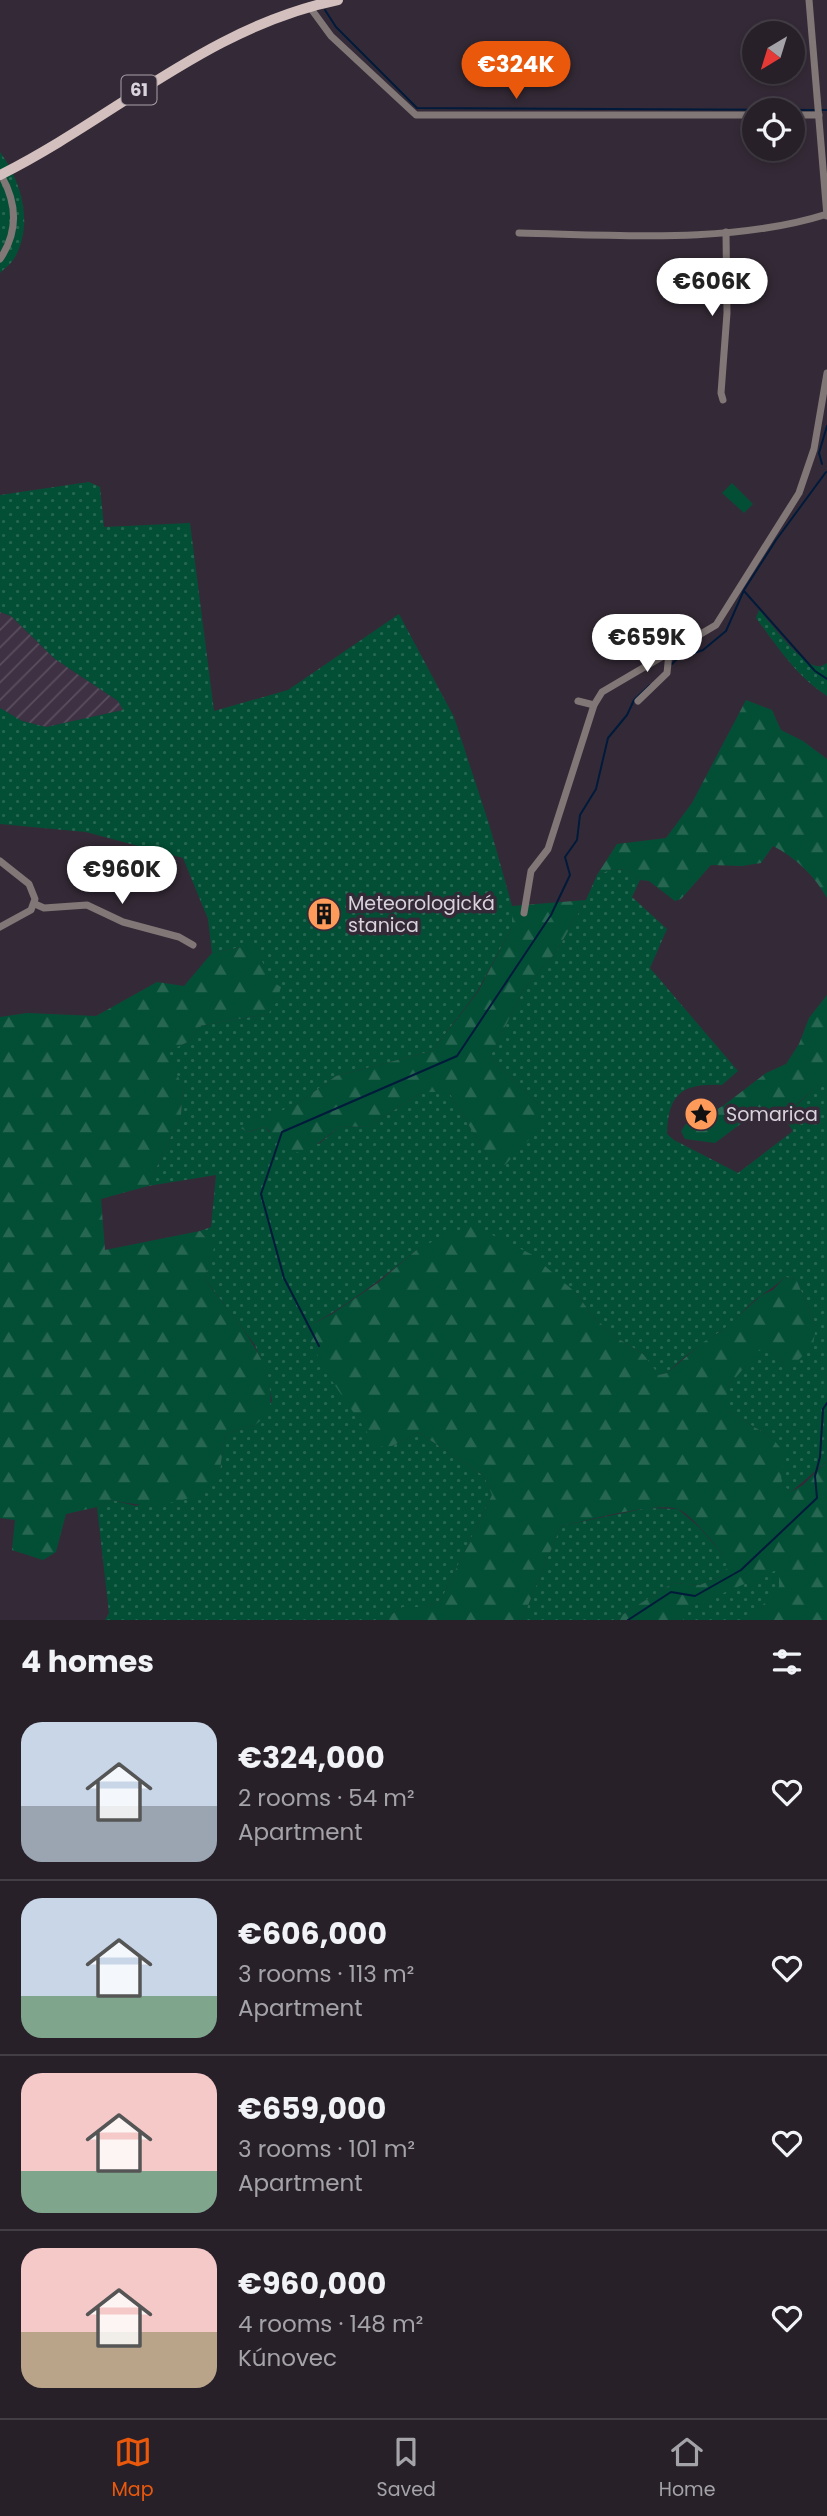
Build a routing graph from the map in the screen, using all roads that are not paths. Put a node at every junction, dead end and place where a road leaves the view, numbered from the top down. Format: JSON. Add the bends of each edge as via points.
{"nodes":[{"id":1,"x":809,"y":0,"type":"edge"},
{"id":2,"x":335,"y":1,"type":"edge"},
{"id":3,"x":312,"y":6,"type":"junction"},
{"id":4,"x":818,"y":111,"type":"junction"},
{"id":5,"x":805,"y":113,"type":"edge"},
{"id":6,"x":742,"y":115,"type":"edge"},
{"id":7,"x":1,"y":175,"type":"edge"},
{"id":8,"x":827,"y":216,"type":"edge"},
{"id":9,"x":726,"y":232,"type":"junction"},
{"id":10,"x":519,"y":233,"type":"dead end"},
{"id":11,"x":0,"y":258,"type":"edge"},
{"id":12,"x":827,"y":373,"type":"edge"},
{"id":13,"x":723,"y":400,"type":"dead end"},
{"id":14,"x":669,"y":653,"type":"junction"},
{"id":15,"x":578,"y":701,"type":"dead end"},
{"id":16,"x":638,"y":701,"type":"dead end"},
{"id":17,"x":594,"y":705,"type":"junction"},
{"id":18,"x":0,"y":862,"type":"edge"},
{"id":19,"x":35,"y":904,"type":"junction"},
{"id":20,"x":524,"y":913,"type":"dead end"},
{"id":21,"x":0,"y":927,"type":"edge"},
{"id":22,"x":193,"y":945,"type":"dead end"}],
"edges":[{"from":1,"to":4,"type":"street"},
{"from":2,"to":3,"type":"main road","number":"61"},
{"from":3,"to":6,"type":"street","via":[[331,36],[416,115]]},
{"from":3,"to":7,"type":"main road","number":"61","via":[[264,22],[183,63]]},
{"from":4,"to":5,"type":"street"},
{"from":4,"to":8,"type":"street"},
{"from":7,"to":11,"type":"street","via":[[15,210],[15,223]]},
{"from":8,"to":9,"type":"street","via":[[793,225]]},
{"from":9,"to":10,"type":"street"},
{"from":9,"to":13,"type":"street"},
{"from":12,"to":14,"type":"street","via":[[814,449],[799,493],[716,625]]},
{"from":14,"to":16,"type":"street","via":[[667,673]]},
{"from":14,"to":17,"type":"street","via":[[602,692]]},
{"from":15,"to":17,"type":"street"},
{"from":17,"to":20,"type":"street","via":[[548,849],[531,872]]},
{"from":18,"to":19,"type":"street","via":[[29,884]]},
{"from":19,"to":21,"type":"street"},
{"from":19,"to":22,"type":"street","via":[[44,908],[87,905]]}]}
